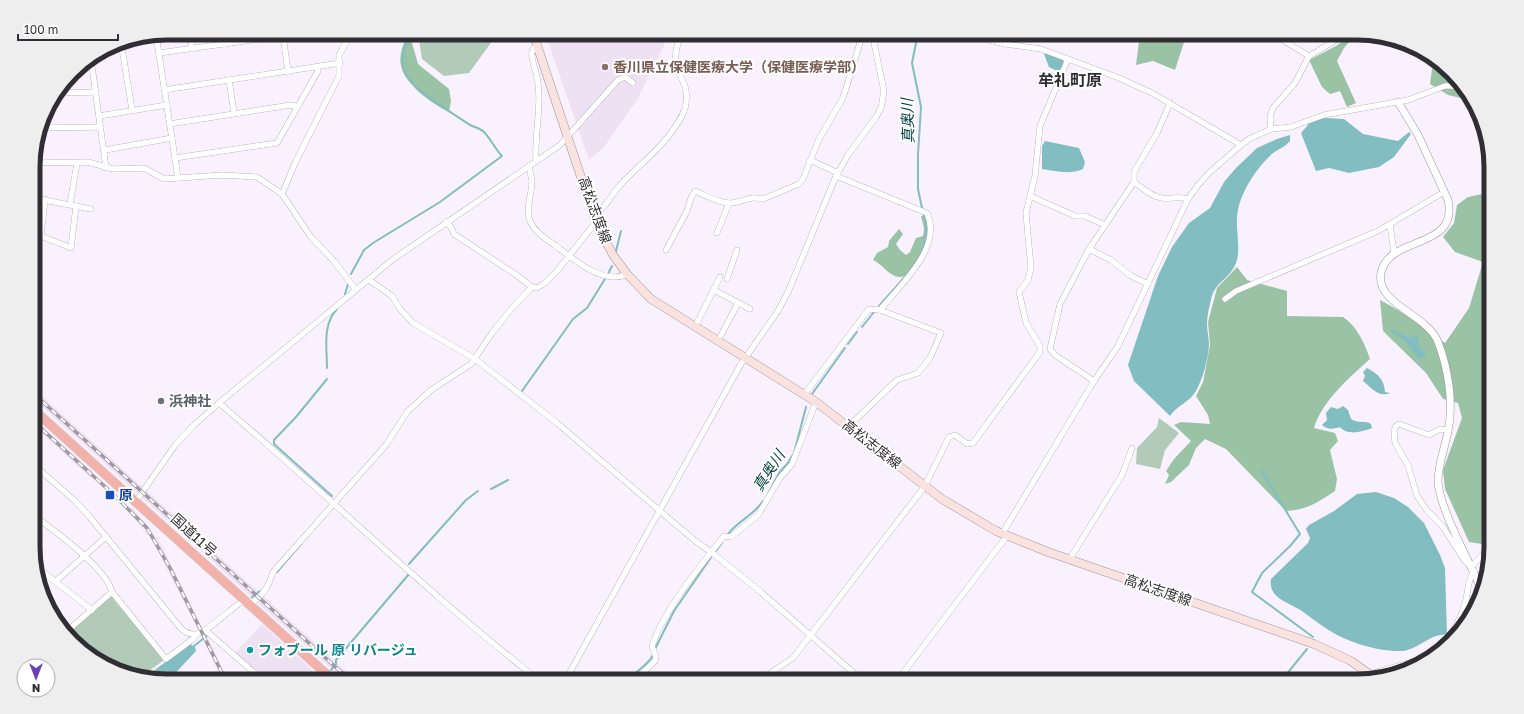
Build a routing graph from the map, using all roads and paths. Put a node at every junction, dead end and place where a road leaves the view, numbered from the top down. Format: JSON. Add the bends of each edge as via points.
{"nodes":[{"id":1,"x":157,"y":40,"type":"edge"},
{"id":2,"x":191,"y":40,"type":"edge"},
{"id":3,"x":224,"y":40,"type":"edge"},
{"id":4,"x":257,"y":40,"type":"edge"},
{"id":5,"x":287,"y":40,"type":"edge"},
{"id":6,"x":348,"y":40,"type":"edge"},
{"id":7,"x":535,"y":40,"type":"edge"},
{"id":8,"x":679,"y":40,"type":"edge"},
{"id":9,"x":861,"y":40,"type":"edge"},
{"id":10,"x":873,"y":40,"type":"edge"},
{"id":11,"x":989,"y":40,"type":"edge"},
{"id":12,"x":1284,"y":40,"type":"edge"},
{"id":13,"x":1336,"y":40,"type":"edge"},
{"id":14,"x":225,"y":44,"type":"junction"},
{"id":15,"x":537,"y":45,"type":"junction"},
{"id":16,"x":122,"y":48,"type":"edge"},
{"id":17,"x":192,"y":49,"type":"junction"},
{"id":18,"x":159,"y":54,"type":"junction"},
{"id":19,"x":1310,"y":56,"type":"junction"},
{"id":20,"x":1068,"y":59,"type":"junction"},
{"id":21,"x":340,"y":63,"type":"junction"},
{"id":22,"x":92,"y":64,"type":"edge"},
{"id":23,"x":317,"y":66,"type":"junction"},
{"id":24,"x":288,"y":71,"type":"junction"},
{"id":25,"x":229,"y":80,"type":"junction"},
{"id":26,"x":633,"y":83,"type":"dead end"},
{"id":27,"x":1455,"y":86,"type":"edge"},
{"id":28,"x":164,"y":90,"type":"junction"},
{"id":29,"x":96,"y":92,"type":"junction"},
{"id":30,"x":64,"y":93,"type":"edge"},
{"id":31,"x":1398,"y":102,"type":"junction"},
{"id":32,"x":1170,"y":103,"type":"junction"},
{"id":33,"x":167,"y":105,"type":"junction"},
{"id":34,"x":298,"y":106,"type":"junction"},
{"id":35,"x":132,"y":110,"type":"junction"},
{"id":36,"x":234,"y":113,"type":"junction"},
{"id":37,"x":99,"y":116,"type":"junction"},
{"id":38,"x":170,"y":124,"type":"junction"},
{"id":39,"x":101,"y":127,"type":"junction"},
{"id":40,"x":46,"y":128,"type":"edge"},
{"id":41,"x":1271,"y":129,"type":"junction"},
{"id":42,"x":568,"y":136,"type":"junction"},
{"id":43,"x":172,"y":138,"type":"junction"},
{"id":44,"x":1241,"y":145,"type":"junction"},
{"id":45,"x":105,"y":150,"type":"junction"},
{"id":46,"x":175,"y":158,"type":"junction"},
{"id":47,"x":810,"y":160,"type":"junction"},
{"id":48,"x":536,"y":161,"type":"junction"},
{"id":49,"x":77,"y":162,"type":"junction"},
{"id":50,"x":40,"y":163,"type":"edge"},
{"id":51,"x":529,"y":166,"type":"junction"},
{"id":52,"x":106,"y":168,"type":"junction"},
{"id":53,"x":837,"y":174,"type":"junction"},
{"id":54,"x":178,"y":178,"type":"junction"},
{"id":55,"x":1134,"y":182,"type":"junction"},
{"id":56,"x":1444,"y":192,"type":"junction"},
{"id":57,"x":282,"y":194,"type":"junction"},
{"id":58,"x":1030,"y":196,"type":"junction"},
{"id":59,"x":40,"y":199,"type":"edge"},
{"id":60,"x":45,"y":199,"type":"junction"},
{"id":61,"x":1188,"y":199,"type":"junction"},
{"id":62,"x":729,"y":203,"type":"junction"},
{"id":63,"x":73,"y":205,"type":"junction"},
{"id":64,"x":91,"y":209,"type":"dead end"},
{"id":65,"x":593,"y":213,"type":"junction"},
{"id":66,"x":446,"y":222,"type":"junction"},
{"id":67,"x":596,"y":222,"type":"junction"},
{"id":68,"x":1105,"y":225,"type":"junction"},
{"id":69,"x":1390,"y":225,"type":"junction"},
{"id":70,"x":717,"y":234,"type":"dead end"},
{"id":71,"x":1089,"y":249,"type":"junction"},
{"id":72,"x":666,"y":250,"type":"dead end"},
{"id":73,"x":737,"y":250,"type":"dead end"},
{"id":74,"x":1394,"y":252,"type":"junction"},
{"id":75,"x":570,"y":256,"type":"junction"},
{"id":76,"x":627,"y":274,"type":"junction"},
{"id":77,"x":720,"y":277,"type":"dead end"},
{"id":78,"x":727,"y":279,"type":"dead end"},
{"id":79,"x":369,"y":280,"type":"junction"},
{"id":80,"x":1148,"y":284,"type":"junction"},
{"id":81,"x":532,"y":287,"type":"junction"},
{"id":82,"x":355,"y":290,"type":"junction"},
{"id":83,"x":714,"y":290,"type":"junction"},
{"id":84,"x":1225,"y":299,"type":"dead end"},
{"id":85,"x":738,"y":303,"type":"junction"},
{"id":86,"x":750,"y":309,"type":"dead end"},
{"id":87,"x":880,"y":310,"type":"junction"},
{"id":88,"x":695,"y":327,"type":"junction"},
{"id":89,"x":718,"y":341,"type":"junction"},
{"id":90,"x":746,"y":357,"type":"junction"},
{"id":91,"x":475,"y":359,"type":"junction"},
{"id":92,"x":1094,"y":381,"type":"junction"},
{"id":93,"x":804,"y":394,"type":"junction"},
{"id":94,"x":816,"y":402,"type":"junction"},
{"id":95,"x":218,"y":403,"type":"junction"},
{"id":96,"x":40,"y":415,"type":"edge"},
{"id":97,"x":848,"y":426,"type":"junction"},
{"id":98,"x":1448,"y":430,"type":"junction"},
{"id":99,"x":1132,"y":448,"type":"dead end"},
{"id":100,"x":40,"y":470,"type":"edge"},
{"id":101,"x":925,"y":486,"type":"junction"},
{"id":102,"x":136,"y":501,"type":"junction"},
{"id":103,"x":334,"y":502,"type":"junction"},
{"id":104,"x":660,"y":512,"type":"junction"},
{"id":105,"x":40,"y":520,"type":"edge"},
{"id":106,"x":1005,"y":535,"type":"junction"},
{"id":107,"x":106,"y":537,"type":"junction"},
{"id":108,"x":712,"y":552,"type":"junction"},
{"id":109,"x":1484,"y":555,"type":"edge"},
{"id":110,"x":84,"y":556,"type":"junction"},
{"id":111,"x":1069,"y":560,"type":"junction"},
{"id":112,"x":1473,"y":568,"type":"junction"},
{"id":113,"x":43,"y":575,"type":"edge"},
{"id":114,"x":56,"y":581,"type":"junction"},
{"id":115,"x":1479,"y":583,"type":"edge"},
{"id":116,"x":112,"y":592,"type":"junction"},
{"id":117,"x":245,"y":600,"type":"junction"},
{"id":118,"x":92,"y":610,"type":"junction"},
{"id":119,"x":70,"y":629,"type":"edge"},
{"id":120,"x":205,"y":630,"type":"junction"},
{"id":121,"x":1451,"y":633,"type":"edge"},
{"id":122,"x":197,"y":634,"type":"junction"},
{"id":123,"x":811,"y":636,"type":"junction"},
{"id":124,"x":1369,"y":673,"type":"edge"},
{"id":125,"x":256,"y":674,"type":"edge"},
{"id":126,"x":326,"y":674,"type":"edge"},
{"id":127,"x":531,"y":674,"type":"edge"},
{"id":128,"x":569,"y":674,"type":"edge"},
{"id":129,"x":641,"y":674,"type":"edge"},
{"id":130,"x":769,"y":674,"type":"edge"},
{"id":131,"x":855,"y":674,"type":"edge"},
{"id":132,"x":902,"y":674,"type":"edge"}],
"edges":[{"from":1,"to":18,"type":"street"},
{"from":2,"to":17,"type":"street"},
{"from":3,"to":14,"type":"street"},
{"from":4,"to":14,"type":"street"},
{"from":5,"to":24,"type":"street"},
{"from":6,"to":21,"type":"street","via":[[339,55]]},
{"from":7,"to":15,"type":"main road","name":"高松志度線"},
{"from":8,"to":65,"type":"street","via":[[675,55],[676,64],[685,83],[686,95],[686,105],[681,116],[670,134],[616,190],[605,206]]},
{"from":9,"to":47,"type":"street","via":[[843,98]]},
{"from":10,"to":53,"type":"street","via":[[884,91],[881,108]]},
{"from":11,"to":20,"type":"street","via":[[1041,49]]},
{"from":12,"to":19,"type":"street"},
{"from":13,"to":19,"type":"street"},
{"from":14,"to":17,"type":"street"},
{"from":15,"to":42,"type":"main road","name":"高松志度線"},
{"from":15,"to":48,"type":"street","via":[[532,48],[531,53],[539,97]]},
{"from":16,"to":35,"type":"street"},
{"from":17,"to":18,"type":"street"},
{"from":18,"to":28,"type":"street"},
{"from":19,"to":41,"type":"street","via":[[1295,83],[1273,108],[1270,117]]},
{"from":20,"to":32,"type":"street","via":[[1120,78]]},
{"from":20,"to":58,"type":"street","via":[[1040,126],[1037,165]]},
{"from":21,"to":23,"type":"street"},
{"from":21,"to":57,"type":"street","via":[[339,76],[296,160]]},
{"from":22,"to":29,"type":"street"},
{"from":23,"to":24,"type":"street"},
{"from":23,"to":34,"type":"street","via":[[318,71]]},
{"from":24,"to":25,"type":"street"},
{"from":25,"to":28,"type":"street"},
{"from":25,"to":36,"type":"street"},
{"from":26,"to":42,"type":"street","via":[[625,77],[618,80]]},
{"from":27,"to":31,"type":"street","via":[[1445,86]]},
{"from":28,"to":33,"type":"street"},
{"from":29,"to":30,"type":"street"},
{"from":29,"to":37,"type":"street"},
{"from":31,"to":41,"type":"street","via":[[1319,116],[1291,127]]},
{"from":31,"to":56,"type":"street","via":[[1418,135]]},
{"from":32,"to":44,"type":"street"},
{"from":32,"to":55,"type":"street","via":[[1157,133],[1134,172]]},
{"from":33,"to":35,"type":"street"},
{"from":33,"to":38,"type":"street"},
{"from":34,"to":36,"type":"street"},
{"from":34,"to":46,"type":"street","via":[[277,143]]},
{"from":35,"to":37,"type":"street"},
{"from":36,"to":38,"type":"street"},
{"from":37,"to":39,"type":"street"},
{"from":38,"to":43,"type":"street"},
{"from":39,"to":40,"type":"street"},
{"from":39,"to":45,"type":"street"},
{"from":41,"to":44,"type":"street"},
{"from":42,"to":48,"type":"street","via":[[560,145]]},
{"from":42,"to":65,"type":"main road","name":"高松志度線"},
{"from":43,"to":45,"type":"street"},
{"from":43,"to":46,"type":"street"},
{"from":44,"to":61,"type":"street","via":[[1209,173]]},
{"from":45,"to":52,"type":"street"},
{"from":46,"to":54,"type":"street"},
{"from":47,"to":53,"type":"street"},
{"from":47,"to":62,"type":"street","via":[[803,179],[795,187],[763,199],[756,197]]},
{"from":48,"to":51,"type":"street"},
{"from":49,"to":50,"type":"street"},
{"from":49,"to":52,"type":"street","via":[[88,162]]},
{"from":49,"to":63,"type":"street"},
{"from":51,"to":66,"type":"street"},
{"from":51,"to":75,"type":"street","via":[[532,182],[530,220],[538,233]]},
{"from":52,"to":54,"type":"street","via":[[144,168],[164,179]]},
{"from":53,"to":87,"type":"street","via":[[927,213],[930,220],[930,239],[922,260]]},
{"from":53,"to":90,"type":"street","via":[[788,292],[778,312]]},
{"from":54,"to":57,"type":"street","via":[[222,175],[257,177]]},
{"from":55,"to":61,"type":"street","via":[[1162,198]]},
{"from":55,"to":68,"type":"street"},
{"from":56,"to":69,"type":"street"},
{"from":56,"to":74,"type":"street","via":[[1451,211],[1441,230],[1430,238]]},
{"from":57,"to":82,"type":"street","via":[[311,237],[334,261]]},
{"from":58,"to":68,"type":"street","via":[[1075,216],[1085,216]]},
{"from":58,"to":101,"type":"street","via":[[1026,220],[1031,268],[1020,296],[1028,328],[1040,346],[1040,352],[973,443],[967,444],[955,435],[949,437]]},
{"from":59,"to":60,"type":"street"},
{"from":60,"to":63,"type":"street"},
{"from":60,"to":63,"type":"street","via":[[41,236],[70,248]]},
{"from":61,"to":80,"type":"street"},
{"from":62,"to":70,"type":"street"},
{"from":62,"to":72,"type":"street","via":[[695,191]]},
{"from":63,"to":64,"type":"street"},
{"from":65,"to":67,"type":"main road","name":"高松志度線"},
{"from":66,"to":79,"type":"street","via":[[392,260]]},
{"from":66,"to":81,"type":"street","via":[[452,227],[454,234]]},
{"from":67,"to":75,"type":"street"},
{"from":67,"to":76,"type":"main road","name":"高松志度線","via":[[613,255]]},
{"from":68,"to":71,"type":"street"},
{"from":69,"to":74,"type":"street"},
{"from":69,"to":84,"type":"street","via":[[1236,291]]},
{"from":71,"to":80,"type":"street"},
{"from":71,"to":92,"type":"street","via":[[1060,304],[1050,349]]},
{"from":73,"to":78,"type":"street"},
{"from":74,"to":98,"type":"street","via":[[1381,273],[1382,286],[1393,301],[1428,326],[1438,341],[1449,391]]},
{"from":75,"to":76,"type":"street","via":[[580,264],[609,276],[621,277]]},
{"from":75,"to":81,"type":"street","via":[[542,286]]},
{"from":76,"to":88,"type":"main road","name":"高松志度線","via":[[652,299]]},
{"from":77,"to":83,"type":"street"},
{"from":79,"to":82,"type":"street"},
{"from":79,"to":91,"type":"street","via":[[392,296],[400,310],[413,323]]},
{"from":80,"to":92,"type":"street","via":[[1118,346]]},
{"from":81,"to":91,"type":"street","via":[[492,333]]},
{"from":82,"to":95,"type":"street"},
{"from":83,"to":85,"type":"street"},
{"from":83,"to":88,"type":"street"},
{"from":85,"to":86,"type":"street"},
{"from":85,"to":89,"type":"street"},
{"from":87,"to":93,"type":"street","via":[[869,310]]},
{"from":87,"to":97,"type":"street","via":[[941,333],[930,358],[918,373],[897,380]]},
{"from":88,"to":89,"type":"main road","name":"高松志度線"},
{"from":89,"to":90,"type":"main road","name":"高松志度線"},
{"from":90,"to":93,"type":"main road","name":"高松志度線"},
{"from":90,"to":104,"type":"street"},
{"from":91,"to":103,"type":"street","via":[[418,400],[407,412],[386,445]]},
{"from":91,"to":104,"type":"street","via":[[557,423]]},
{"from":92,"to":106,"type":"street"},
{"from":93,"to":94,"type":"main road","name":"高松志度線"},
{"from":94,"to":97,"type":"main road","name":"高松志度線"},
{"from":94,"to":108,"type":"street","via":[[796,456],[763,508],[732,537],[724,536]]},
{"from":95,"to":102,"type":"street","via":[[176,444]]},
{"from":95,"to":103,"type":"street"},
{"from":96,"to":102,"type":"highway","name":"国道11号"},
{"from":97,"to":101,"type":"main road","name":"高松志度線"},
{"from":98,"to":112,"type":"street","via":[[1438,471],[1438,484],[1451,522]]},
{"from":98,"to":112,"type":"street","via":[[1440,429],[1430,435],[1399,424],[1394,431],[1395,443],[1408,465],[1417,496],[1443,527],[1465,561]]},
{"from":99,"to":111,"type":"street","via":[[1122,475]]},
{"from":100,"to":107,"type":"street","via":[[74,500]]},
{"from":101,"to":106,"type":"main road","name":"高松志度線","via":[[960,510]]},
{"from":101,"to":123,"type":"street"},
{"from":102,"to":117,"type":"highway","name":"国道11号"},
{"from":103,"to":117,"type":"street","via":[[274,572],[264,592],[253,602]]},
{"from":103,"to":127,"type":"street","via":[[476,629]]},
{"from":104,"to":108,"type":"street"},
{"from":104,"to":128,"type":"street"},
{"from":105,"to":110,"type":"street"},
{"from":106,"to":111,"type":"main road","name":"高松志度線"},
{"from":106,"to":132,"type":"street"},
{"from":107,"to":110,"type":"street"},
{"from":107,"to":122,"type":"street","via":[[179,626],[190,634]]},
{"from":108,"to":123,"type":"street"},
{"from":108,"to":129,"type":"street","via":[[672,606],[654,639],[652,646],[655,661]]},
{"from":109,"to":112,"type":"street"},
{"from":110,"to":114,"type":"street"},
{"from":110,"to":116,"type":"street","via":[[110,586]]},
{"from":111,"to":124,"type":"main road","name":"高松志度線","via":[[1314,644],[1351,661]]},
{"from":112,"to":115,"type":"street"},
{"from":112,"to":121,"type":"street","via":[[1465,602]]},
{"from":113,"to":114,"type":"street"},
{"from":114,"to":118,"type":"street"},
{"from":116,"to":118,"type":"street"},
{"from":116,"to":122,"type":"street","via":[[166,659]]},
{"from":117,"to":120,"type":"street"},
{"from":117,"to":126,"type":"highway","name":"国道11号"},
{"from":118,"to":119,"type":"street"},
{"from":120,"to":122,"type":"street"},
{"from":120,"to":125,"type":"street"},
{"from":123,"to":130,"type":"street","via":[[793,658]]},
{"from":123,"to":131,"type":"street"}]}
